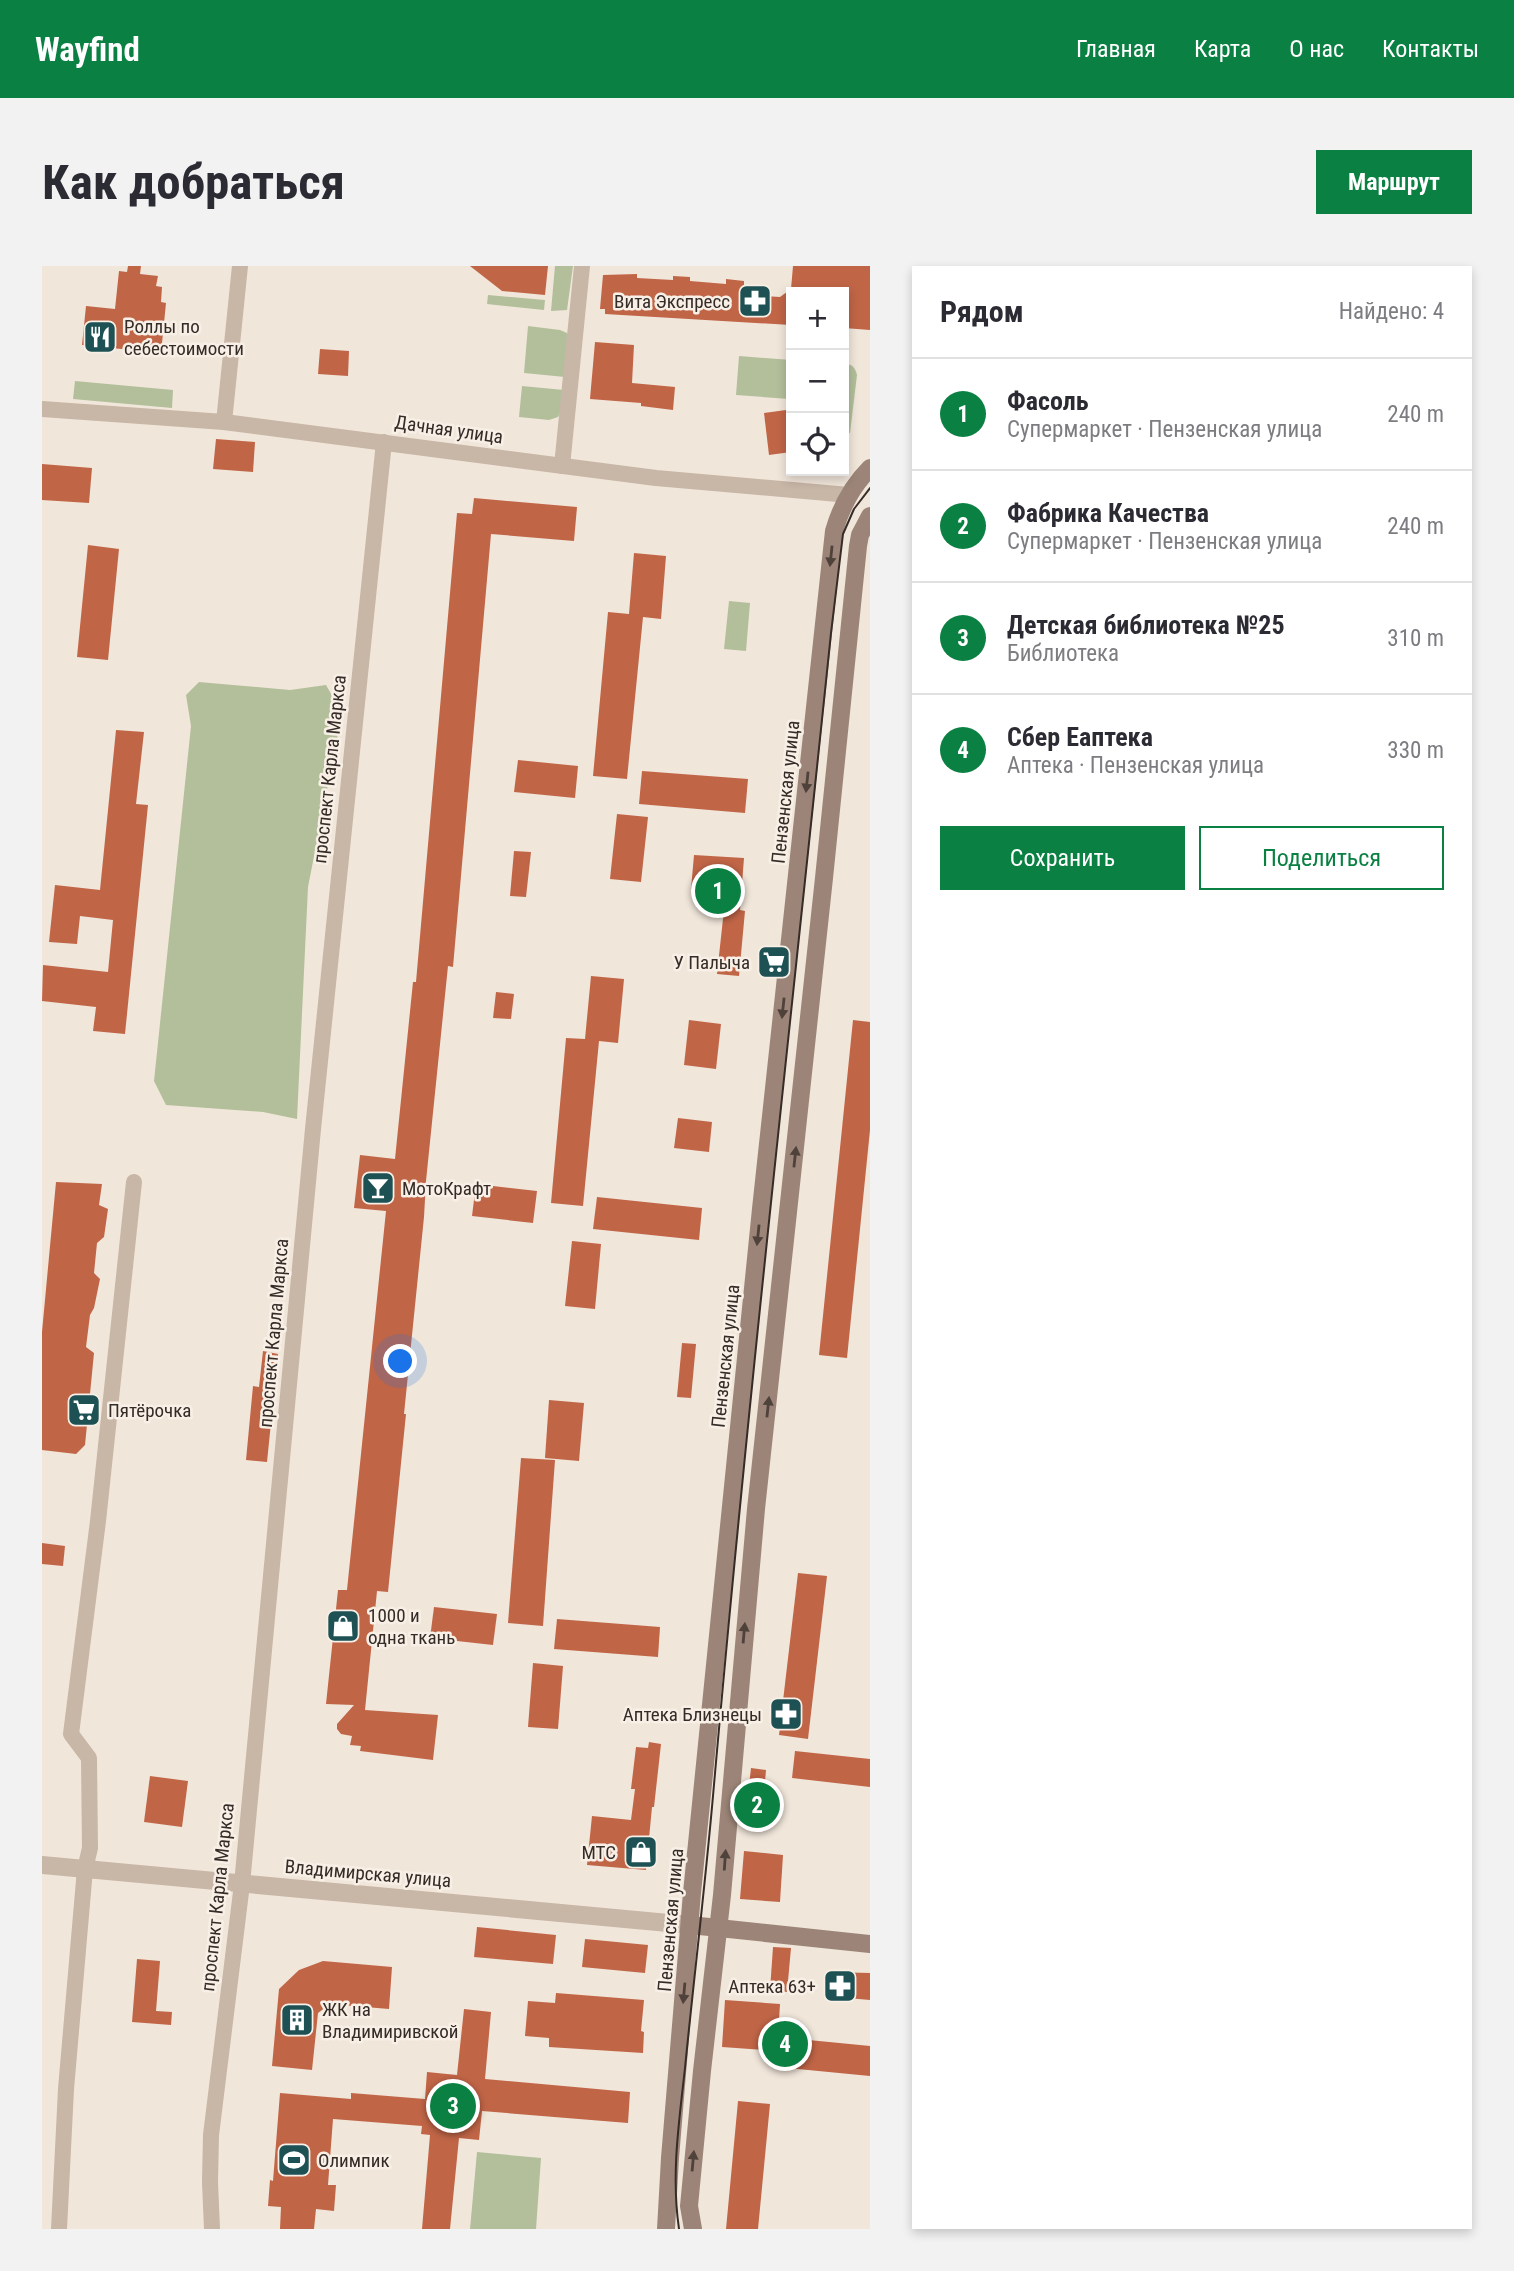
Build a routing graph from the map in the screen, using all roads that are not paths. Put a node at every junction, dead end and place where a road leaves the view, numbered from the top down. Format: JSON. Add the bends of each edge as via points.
{"nodes":[{"id":1,"x":240,"y":266,"type":"edge"},
{"id":2,"x":582,"y":266,"type":"edge"},
{"id":3,"x":42,"y":410,"type":"edge"},
{"id":4,"x":224,"y":422,"type":"junction"},
{"id":5,"x":384,"y":442,"type":"junction"},
{"id":6,"x":562,"y":466,"type":"junction"},
{"id":7,"x":859,"y":486,"type":"edge"},
{"id":8,"x":870,"y":516,"type":"edge"},
{"id":9,"x":134,"y":1182,"type":"dead end"},
{"id":10,"x":42,"y":1865,"type":"edge"},
{"id":11,"x":85,"y":1869,"type":"junction"},
{"id":12,"x":242,"y":1884,"type":"junction"},
{"id":13,"x":690,"y":1925,"type":"junction"},
{"id":14,"x":718,"y":1928,"type":"junction"},
{"id":15,"x":870,"y":1944,"type":"edge"},
{"id":16,"x":59,"y":2229,"type":"edge"},
{"id":17,"x":212,"y":2229,"type":"edge"},
{"id":18,"x":666,"y":2229,"type":"edge"},
{"id":19,"x":693,"y":2229,"type":"edge"}],
"edges":[{"from":1,"to":4,"type":"street"},
{"from":2,"to":6,"type":"street"},
{"from":3,"to":4,"type":"street","name":"Дачная улица"},
{"from":4,"to":5,"type":"street","name":"Дачная улица"},
{"from":5,"to":6,"type":"street","name":"Дачная улица"},
{"from":5,"to":12,"type":"street","name":"проспект Карла Маркса"},
{"from":6,"to":7,"type":"street","name":"Дачная улица","via":[[656,478]]},
{"from":7,"to":13,"type":"main road","name":"Пензенская улица","one_way":true,"via":[[840,511],[834,531]]},
{"from":14,"to":8,"type":"main road","one_way":true,"via":[[756,1509],[858,546]]},
{"from":9,"to":11,"type":"street","via":[[71,1734],[89,1758],[90,1848]]},
{"from":10,"to":11,"type":"street","name":"Владимирская улица"},
{"from":11,"to":12,"type":"street","name":"Владимирская улица"},
{"from":11,"to":16,"type":"street"},
{"from":12,"to":13,"type":"street","name":"Владимирская улица"},
{"from":12,"to":17,"type":"street","name":"проспект Карла Маркса","via":[[211,2135]]},
{"from":13,"to":14,"type":"main road"},
{"from":13,"to":18,"type":"main road","name":"Пензенская улица","one_way":true},
{"from":14,"to":15,"type":"main road"},
{"from":19,"to":14,"type":"main road","one_way":true,"via":[[689,2206]]}]}
